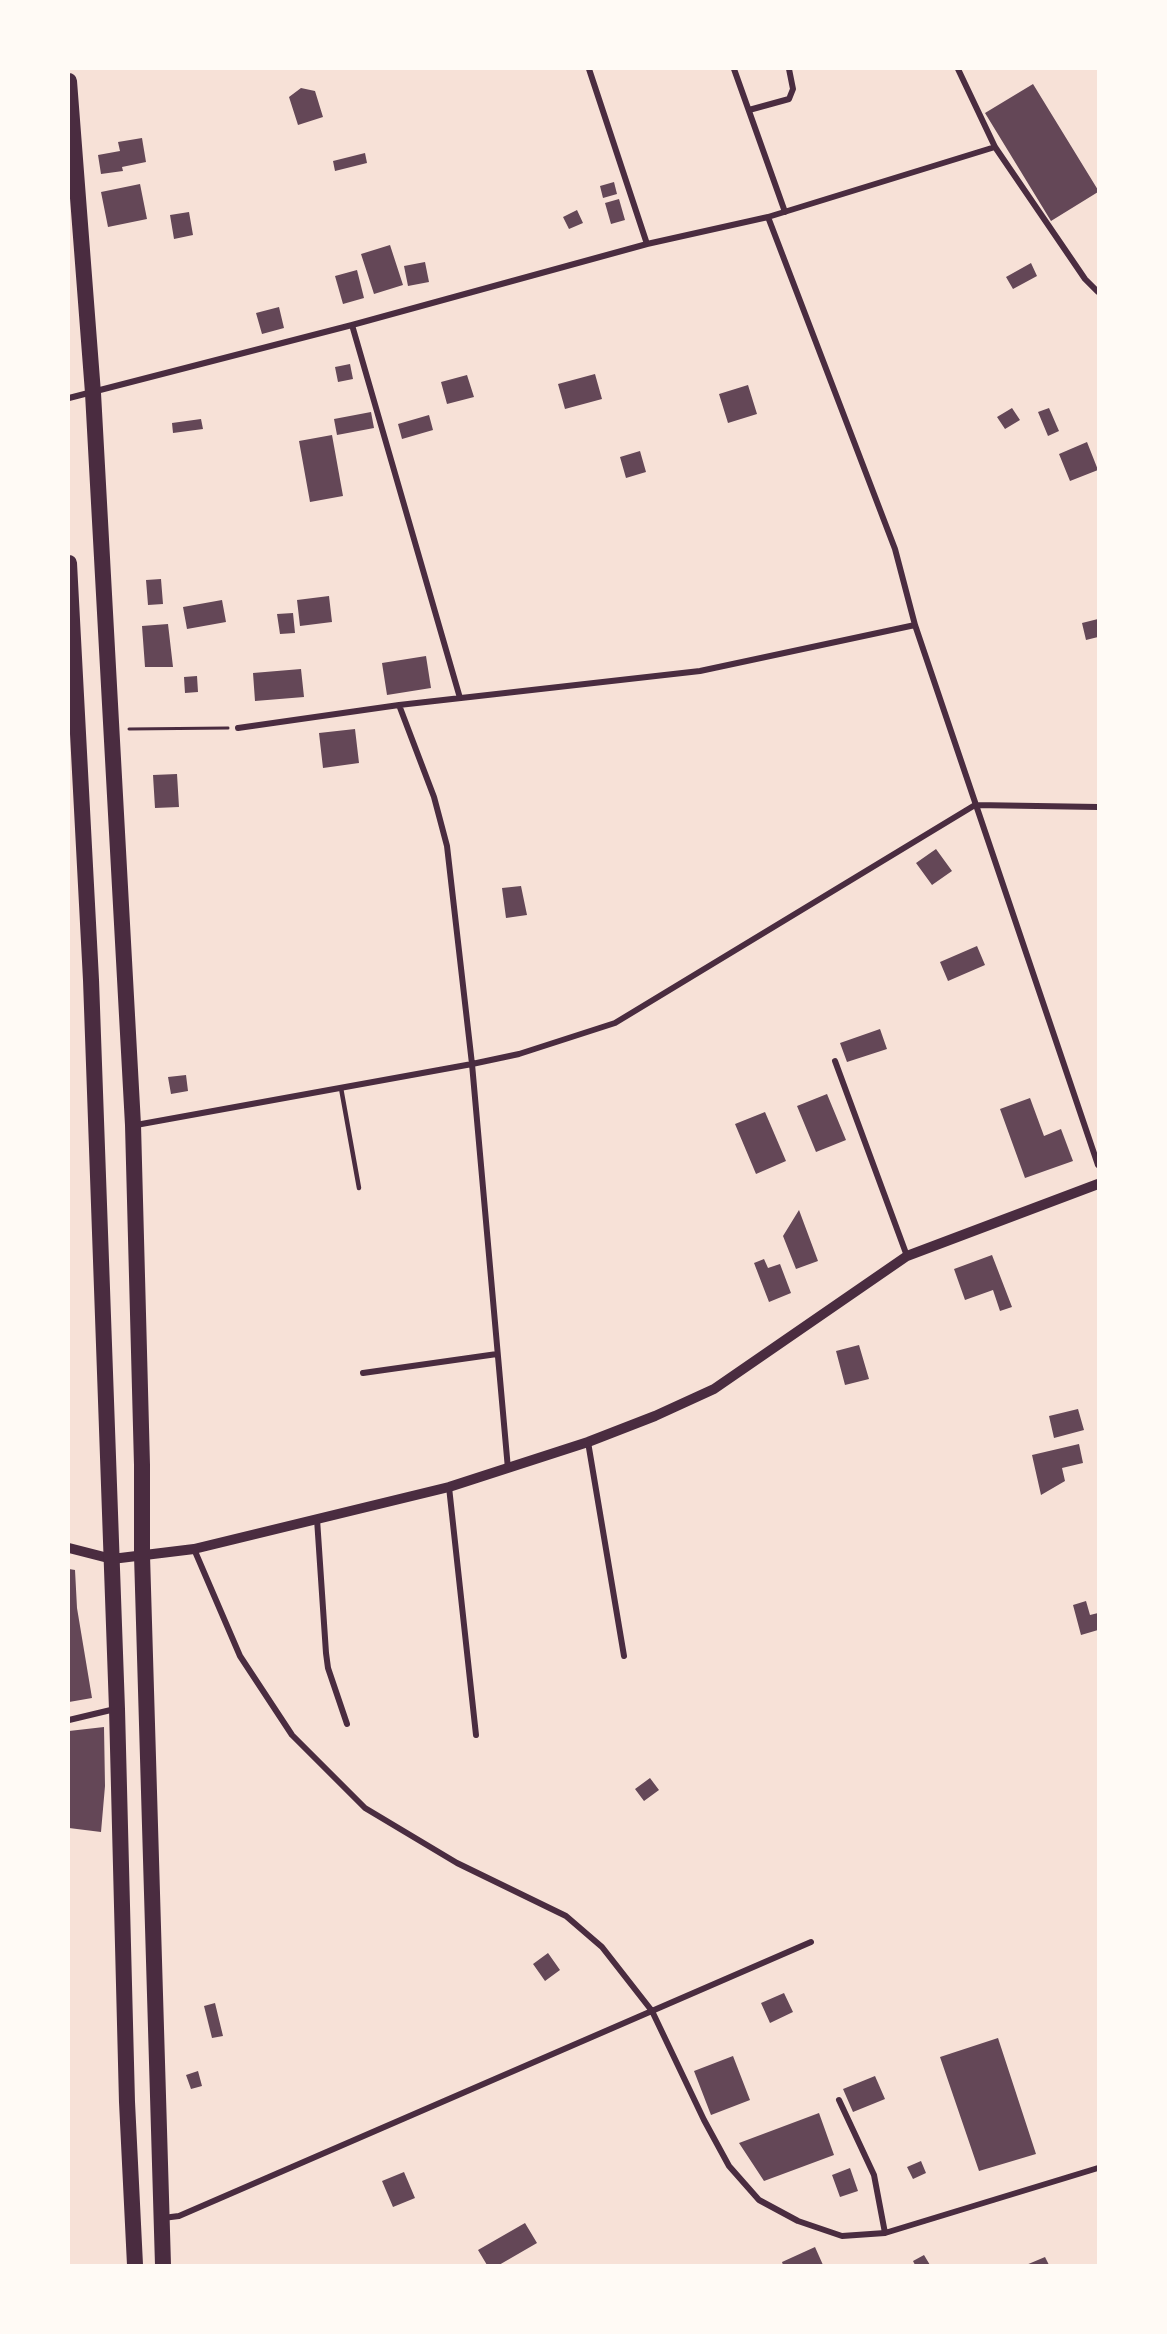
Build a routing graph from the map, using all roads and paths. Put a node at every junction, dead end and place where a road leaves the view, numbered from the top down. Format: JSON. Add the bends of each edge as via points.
{"nodes":[{"id":1,"x":589,"y":69,"type":"edge"},
{"id":2,"x":734,"y":69,"type":"edge"},
{"id":3,"x":789,"y":69,"type":"edge"},
{"id":4,"x":958,"y":69,"type":"edge"},
{"id":5,"x":69,"y":81,"type":"edge"},
{"id":6,"x":749,"y":110,"type":"junction"},
{"id":7,"x":994,"y":147,"type":"junction"},
{"id":8,"x":785,"y":212,"type":"junction"},
{"id":9,"x":768,"y":217,"type":"junction"},
{"id":10,"x":647,"y":244,"type":"junction"},
{"id":11,"x":1098,"y":292,"type":"edge"},
{"id":12,"x":352,"y":325,"type":"junction"},
{"id":13,"x":93,"y":393,"type":"junction"},
{"id":14,"x":69,"y":398,"type":"edge"},
{"id":15,"x":69,"y":563,"type":"edge"},
{"id":16,"x":915,"y":625,"type":"junction"},
{"id":17,"x":460,"y":698,"type":"junction"},
{"id":18,"x":399,"y":705,"type":"junction"},
{"id":19,"x":238,"y":728,"type":"joint"},
{"id":20,"x":112,"y":729,"type":"junction"},
{"id":21,"x":975,"y":805,"type":"junction"},
{"id":22,"x":1098,"y":807,"type":"edge"},
{"id":23,"x":835,"y":1060,"type":"dead end"},
{"id":24,"x":472,"y":1064,"type":"junction"},
{"id":25,"x":341,"y":1088,"type":"junction"},
{"id":26,"x":133,"y":1125,"type":"junction"},
{"id":27,"x":1098,"y":1165,"type":"edge"},
{"id":28,"x":1098,"y":1184,"type":"edge"},
{"id":29,"x":359,"y":1188,"type":"dead end"},
{"id":30,"x":907,"y":1256,"type":"junction"},
{"id":31,"x":496,"y":1354,"type":"junction"},
{"id":32,"x":363,"y":1373,"type":"dead end"},
{"id":33,"x":588,"y":1442,"type":"junction"},
{"id":34,"x":508,"y":1469,"type":"junction"},
{"id":35,"x":449,"y":1487,"type":"junction"},
{"id":36,"x":317,"y":1519,"type":"junction"},
{"id":37,"x":69,"y":1548,"type":"edge"},
{"id":38,"x":194,"y":1549,"type":"junction"},
{"id":39,"x":142,"y":1555,"type":"junction"},
{"id":40,"x":111,"y":1559,"type":"junction"},
{"id":41,"x":624,"y":1656,"type":"dead end"},
{"id":42,"x":117,"y":1709,"type":"junction"},
{"id":43,"x":69,"y":1720,"type":"edge"},
{"id":44,"x":347,"y":1724,"type":"dead end"},
{"id":45,"x":476,"y":1735,"type":"dead end"},
{"id":46,"x":811,"y":1942,"type":"dead end"},
{"id":47,"x":652,"y":2011,"type":"junction"},
{"id":48,"x":839,"y":2100,"type":"dead end"},
{"id":49,"x":1098,"y":2168,"type":"edge"},
{"id":50,"x":160,"y":2219,"type":"junction"},
{"id":51,"x":885,"y":2233,"type":"junction"},
{"id":52,"x":135,"y":2265,"type":"edge"},
{"id":53,"x":163,"y":2265,"type":"edge"}],
"edges":[{"from":1,"to":10,"type":"street"},
{"from":2,"to":6,"type":"street"},
{"from":3,"to":6,"type":"street","via":[[793,88],[789,99]]},
{"from":4,"to":7,"type":"street"},
{"from":5,"to":13,"type":"highway"},
{"from":6,"to":8,"type":"street"},
{"from":7,"to":8,"type":"street"},
{"from":7,"to":11,"type":"street"},
{"from":8,"to":9,"type":"street"},
{"from":9,"to":10,"type":"street"},
{"from":9,"to":16,"type":"street","via":[[895,549]]},
{"from":10,"to":12,"type":"street"},
{"from":12,"to":13,"type":"street"},
{"from":12,"to":17,"type":"street"},
{"from":13,"to":14,"type":"street"},
{"from":13,"to":20,"type":"highway"},
{"from":15,"to":40,"type":"highway","via":[[91,980]]},
{"from":16,"to":17,"type":"street","via":[[700,671]]},
{"from":16,"to":21,"type":"street"},
{"from":17,"to":18,"type":"street"},
{"from":18,"to":19,"type":"street"},
{"from":18,"to":24,"type":"street","via":[[434,797],[447,846]]},
{"from":19,"to":20,"type":"path"},
{"from":20,"to":26,"type":"highway"},
{"from":21,"to":22,"type":"street"},
{"from":21,"to":24,"type":"street","via":[[615,1023],[519,1054]]},
{"from":21,"to":27,"type":"street"},
{"from":23,"to":30,"type":"street"},
{"from":24,"to":25,"type":"street"},
{"from":24,"to":31,"type":"street"},
{"from":25,"to":26,"type":"street"},
{"from":25,"to":29,"type":"lane"},
{"from":26,"to":39,"type":"highway"},
{"from":28,"to":30,"type":"street"},
{"from":30,"to":33,"type":"street","via":[[714,1389]]},
{"from":31,"to":32,"type":"street"},
{"from":31,"to":34,"type":"street"},
{"from":33,"to":34,"type":"street"},
{"from":33,"to":41,"type":"street"},
{"from":34,"to":35,"type":"street"},
{"from":35,"to":36,"type":"street"},
{"from":35,"to":45,"type":"street"},
{"from":36,"to":38,"type":"street"},
{"from":36,"to":44,"type":"street","via":[[328,1668]]},
{"from":37,"to":40,"type":"street"},
{"from":38,"to":39,"type":"street"},
{"from":38,"to":47,"type":"street","via":[[240,1656],[292,1735],[365,1808],[457,1863],[567,1916],[602,1947]]},
{"from":39,"to":40,"type":"street"},
{"from":39,"to":50,"type":"highway"},
{"from":40,"to":42,"type":"highway"},
{"from":42,"to":43,"type":"street"},
{"from":42,"to":52,"type":"highway"},
{"from":46,"to":47,"type":"street"},
{"from":47,"to":50,"type":"street","via":[[178,2216]]},
{"from":47,"to":51,"type":"street","via":[[729,2166],[759,2200],[798,2221],[842,2236]]},
{"from":48,"to":51,"type":"street","via":[[873,2175]]},
{"from":49,"to":51,"type":"street"},
{"from":50,"to":53,"type":"highway"}]}
